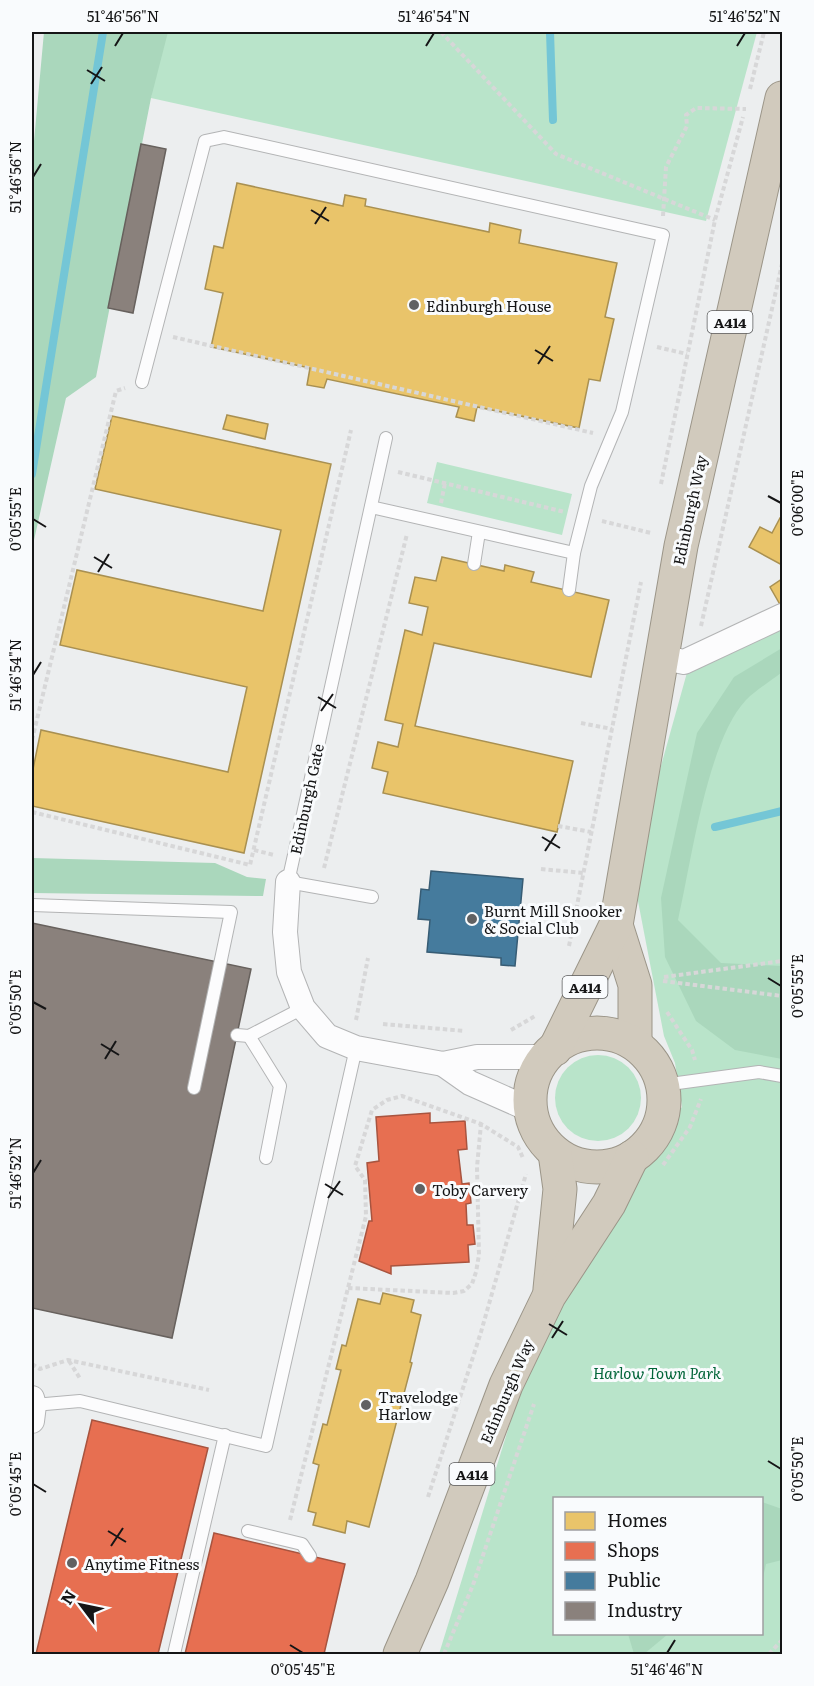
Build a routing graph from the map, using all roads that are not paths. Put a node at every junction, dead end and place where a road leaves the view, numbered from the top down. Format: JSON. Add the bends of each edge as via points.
{"nodes":[{"id":1,"x":783,"y":98,"type":"edge"},
{"id":2,"x":142,"y":382,"type":"road end"},
{"id":3,"x":386,"y":438,"type":"dead end"},
{"id":4,"x":370,"y":507,"type":"junction"},
{"id":5,"x":479,"y":531,"type":"junction"},
{"id":6,"x":574,"y":553,"type":"junction"},
{"id":7,"x":474,"y":564,"type":"dead end"},
{"id":8,"x":569,"y":590,"type":"dead end"},
{"id":9,"x":783,"y":616,"type":"edge"},
{"id":10,"x":660,"y":657,"type":"junction"},
{"id":11,"x":288,"y":882,"type":"junction"},
{"id":12,"x":372,"y":897,"type":"dead end"},
{"id":13,"x":32,"y":905,"type":"edge"},
{"id":14,"x":616,"y":925,"type":"junction"},
{"id":15,"x":303,"y":1008,"type":"junction"},
{"id":16,"x":634,"y":1044,"type":"junction"},
{"id":17,"x":356,"y":1048,"type":"junction"},
{"id":18,"x":550,"y":1053,"type":"junction"},
{"id":19,"x":443,"y":1064,"type":"junction"},
{"id":20,"x":783,"y":1076,"type":"edge"},
{"id":21,"x":663,"y":1085,"type":"junction"},
{"id":22,"x":194,"y":1088,"type":"dead end"},
{"id":23,"x":531,"y":1110,"type":"junction"},
{"id":24,"x":555,"y":1153,"type":"junction"},
{"id":25,"x":632,"y":1157,"type":"junction"},
{"id":26,"x":266,"y":1158,"type":"dead end"},
{"id":27,"x":549,"y":1296,"type":"junction"},
{"id":28,"x":32,"y":1408,"type":"edge"},
{"id":29,"x":225,"y":1435,"type":"junction"},
{"id":30,"x":248,"y":1531,"type":"dead end"},
{"id":31,"x":310,"y":1556,"type":"dead end"},
{"id":32,"x":174,"y":1654,"type":"edge"},
{"id":33,"x":400,"y":1654,"type":"edge"}],
"edges":[{"from":1,"to":10,"type":"highway","name":"Edinburgh Way","number":"A414","via":[[681,546]]},
{"from":2,"to":6,"type":"lane","via":[[205,141],[224,137],[663,235],[622,412],[591,486]]},
{"from":3,"to":4,"type":"lane","name":"Edinburgh Gate"},
{"from":4,"to":5,"type":"lane"},
{"from":4,"to":11,"type":"lane","name":"Edinburgh Gate"},
{"from":5,"to":6,"type":"lane"},
{"from":5,"to":7,"type":"lane"},
{"from":6,"to":8,"type":"lane"},
{"from":9,"to":10,"type":"street","via":[[694,659],[684,662]]},
{"from":10,"to":14,"type":"highway","name":"Edinburgh Way","number":"A414"},
{"from":11,"to":12,"type":"lane"},
{"from":11,"to":15,"type":"street","name":"Edinburgh Gate","via":[[288,962]]},
{"from":13,"to":22,"type":"lane","via":[[231,912]]},
{"from":14,"to":16,"type":"highway","name":"Edinburgh Way","number":"A414","via":[[635,985]]},
{"from":14,"to":18,"type":"highway","name":"Edinburgh Way","number":"A414"},
{"from":15,"to":17,"type":"street","name":"Edinburgh Gate","via":[[327,1036]]},
{"from":15,"to":26,"type":"lane","via":[[243,1036],[280,1086]]},
{"from":16,"to":18,"type":"highway","via":[[594,1033],[573,1038]]},
{"from":16,"to":21,"type":"highway","via":[[647,1056]]},
{"from":17,"to":19,"type":"street","name":"Edinburgh Gate"},
{"from":17,"to":29,"type":"lane","via":[[266,1446]]},
{"from":18,"to":19,"type":"street","name":"Edinburgh Gate","via":[[477,1057]]},
{"from":18,"to":23,"type":"highway","via":[[534,1082]]},
{"from":19,"to":23,"type":"street","name":"Edinburgh Gate","via":[[470,1083]]},
{"from":20,"to":21,"type":"lane","via":[[759,1072]]},
{"from":21,"to":25,"type":"highway","via":[[664,1106],[659,1126],[648,1144]]},
{"from":23,"to":24,"type":"highway","via":[[535,1126]]},
{"from":24,"to":25,"type":"highway","via":[[573,1163],[593,1167],[613,1165]]},
{"from":24,"to":27,"type":"highway","name":"Edinburgh Way","number":"A414","via":[[560,1189]]},
{"from":25,"to":27,"type":"highway","name":"Edinburgh Way","number":"A414","via":[[609,1204]]},
{"from":27,"to":33,"type":"highway","name":"Edinburgh Way","number":"A414","via":[[506,1385],[432,1581]]},
{"from":28,"to":29,"type":"lane","via":[[80,1401]]},
{"from":29,"to":32,"type":"lane"},
{"from":30,"to":31,"type":"lane","via":[[302,1544]]}]}
